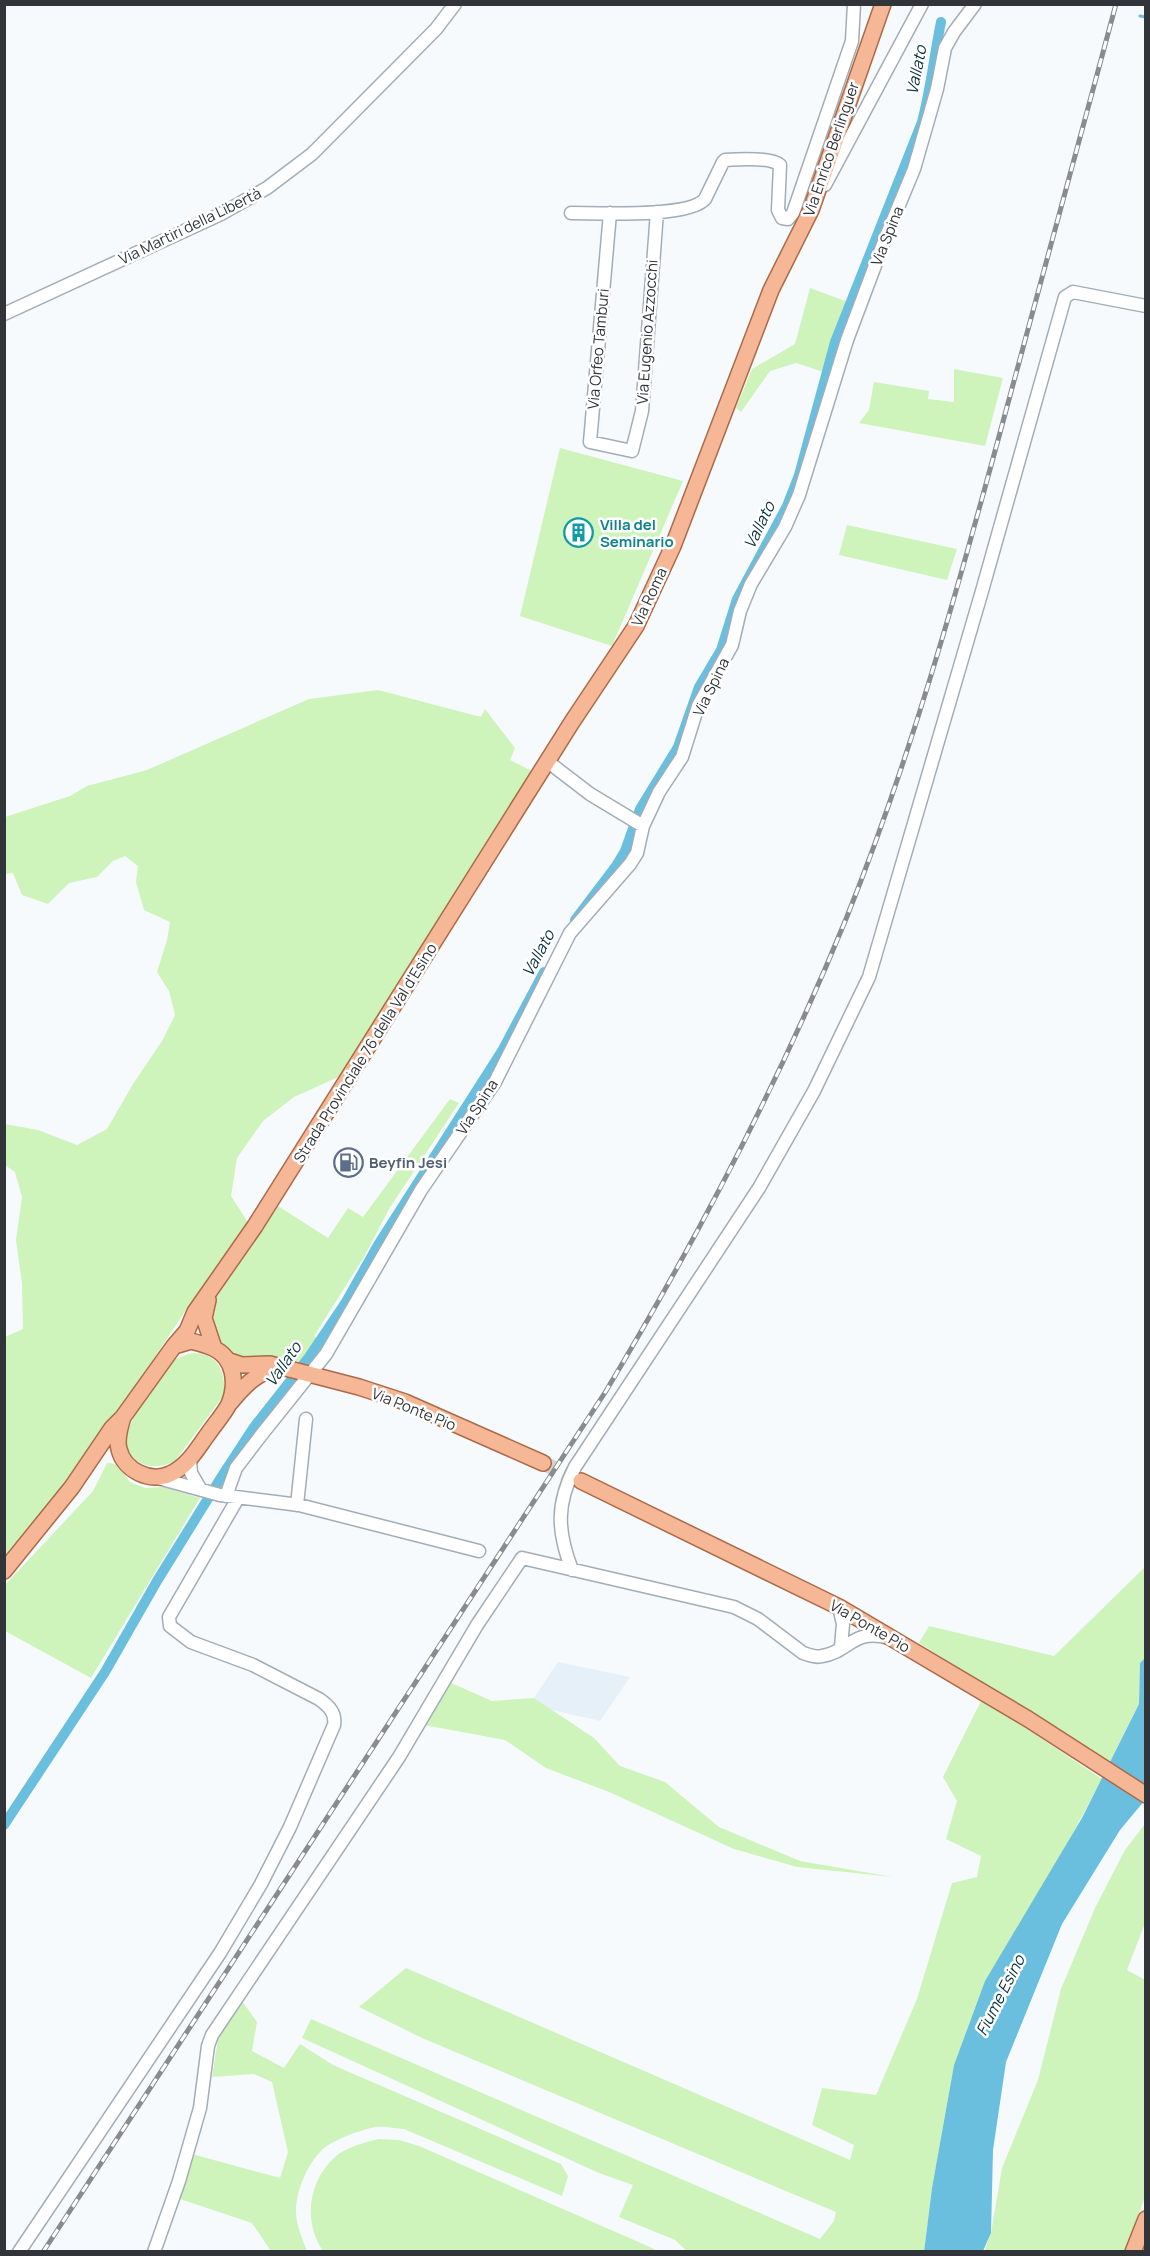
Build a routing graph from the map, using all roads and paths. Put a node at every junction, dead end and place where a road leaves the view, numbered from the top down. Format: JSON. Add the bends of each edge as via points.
{"nodes":[{"id":1,"x":455,"y":4,"type":"edge"},
{"id":2,"x":854,"y":4,"type":"edge"},
{"id":3,"x":883,"y":4,"type":"edge"},
{"id":4,"x":922,"y":4,"type":"edge"},
{"id":5,"x":969,"y":7,"type":"edge"},
{"id":6,"x":812,"y":210,"type":"junction"},
{"id":7,"x":657,"y":212,"type":"junction"},
{"id":8,"x":571,"y":213,"type":"dead end"},
{"id":9,"x":610,"y":213,"type":"junction"},
{"id":10,"x":771,"y":290,"type":"joint"},
{"id":11,"x":1146,"y":306,"type":"edge"},
{"id":12,"x":4,"y":314,"type":"edge"},
{"id":13,"x":632,"y":451,"type":"joint"},
{"id":14,"x":547,"y":761,"type":"junction"},
{"id":15,"x":514,"y":815,"type":"joint"},
{"id":16,"x":638,"y":823,"type":"junction"},
{"id":17,"x":212,"y":1288,"type":"junction"},
{"id":18,"x":174,"y":1346,"type":"junction"},
{"id":19,"x":214,"y":1348,"type":"junction"},
{"id":20,"x":227,"y":1359,"type":"junction"},
{"id":21,"x":285,"y":1368,"type":"junction"},
{"id":22,"x":308,"y":1373,"type":"junction"},
{"id":23,"x":228,"y":1405,"type":"junction"},
{"id":24,"x":123,"y":1417,"type":"junction"},
{"id":25,"x":306,"y":1419,"type":"dead end"},
{"id":26,"x":122,"y":1455,"type":"junction"},
{"id":27,"x":190,"y":1459,"type":"junction"},
{"id":28,"x":543,"y":1463,"type":"tunnel mouth"},
{"id":29,"x":158,"y":1478,"type":"junction"},
{"id":30,"x":581,"y":1481,"type":"tunnel mouth"},
{"id":31,"x":72,"y":1486,"type":"junction"},
{"id":32,"x":203,"y":1491,"type":"junction"},
{"id":33,"x":228,"y":1496,"type":"junction"},
{"id":34,"x":297,"y":1505,"type":"junction"},
{"id":35,"x":479,"y":1551,"type":"dead end"},
{"id":36,"x":572,"y":1570,"type":"junction"},
{"id":37,"x":4,"y":1571,"type":"edge"},
{"id":38,"x":839,"y":1607,"type":"junction"},
{"id":39,"x":861,"y":1619,"type":"junction"},
{"id":40,"x":858,"y":1638,"type":"junction"},
{"id":41,"x":895,"y":1640,"type":"junction"},
{"id":42,"x":840,"y":1648,"type":"junction"},
{"id":43,"x":1146,"y":1794,"type":"edge"},
{"id":44,"x":1146,"y":2218,"type":"edge"},
{"id":45,"x":20,"y":2252,"type":"edge"},
{"id":46,"x":154,"y":2252,"type":"edge"},
{"id":47,"x":1133,"y":2252,"type":"edge"}],
"edges":[{"from":1,"to":12,"type":"street","name":"Via Martiri della Libertà","via":[[436,29],[312,154],[267,188],[221,214]]},
{"from":2,"to":7,"type":"street","via":[[852,41],[788,219],[782,218],[778,210],[781,169],[774,161],[725,159],[702,204]]},
{"from":3,"to":6,"type":"main road","name":"Via Enrico Berlinguer"},
{"from":4,"to":6,"type":"street"},
{"from":5,"to":16,"type":"street","name":"Via Spina","via":[[945,48],[914,169],[847,340],[799,495],[770,557],[751,584],[732,645],[698,706],[682,757]]},
{"from":6,"to":10,"type":"main road","name":"Via Enrico Berlinguer"},
{"from":7,"to":9,"type":"street"},
{"from":7,"to":13,"type":"street","name":"Via Eugenio Azzocchi","via":[[642,411]]},
{"from":8,"to":9,"type":"street"},
{"from":9,"to":13,"type":"street","name":"Via Orfeo Tamburi","via":[[590,442]]},
{"from":10,"to":14,"type":"main road","name":"Via Roma","via":[[673,546],[636,626]]},
{"from":11,"to":36,"type":"street","via":[[1073,292],[1065,297],[869,977],[814,1091],[759,1188],[571,1475],[560,1511],[562,1545]]},
{"from":14,"to":15,"type":"main road","name":"Via Roma"},
{"from":14,"to":16,"type":"street","via":[[590,794]]},
{"from":15,"to":17,"type":"main road","name":"Strada Provinciale 76 della Val d'Esino"},
{"from":16,"to":22,"type":"street","name":"Via Spina","via":[[637,853],[570,933],[495,1082],[421,1190],[326,1354]]},
{"from":17,"to":18,"type":"main road","name":"Strada Provinciale 76 della Val d'Esino"},
{"from":17,"to":19,"type":"main road","name":"Strada Provinciale 76 della Val d'Esino","via":[[204,1318]]},
{"from":18,"to":19,"type":"main road","via":[[191,1341]]},
{"from":18,"to":24,"type":"main road","name":"Strada Provinciale 76 della Val d'Esino"},
{"from":19,"to":20,"type":"main road"},
{"from":20,"to":21,"type":"main road","name":"Via Ponte Pio","via":[[242,1365]]},
{"from":20,"to":23,"type":"main road","via":[[234,1376]]},
{"from":21,"to":22,"type":"main road","name":"Via Ponte Pio"},
{"from":21,"to":23,"type":"main road","via":[[265,1371],[254,1378]]},
{"from":22,"to":28,"type":"main road","name":"Via Ponte Pio","via":[[405,1402]]},
{"from":22,"to":33,"type":"street","name":"Via Spina","via":[[237,1468]]},
{"from":23,"to":27,"type":"main road"},
{"from":24,"to":26,"type":"main road","name":"Strada Provinciale 76 della Val d'Esino","via":[[118,1442]]},
{"from":24,"to":31,"type":"main road","name":"Strada Provinciale 76 della Val d'Esino"},
{"from":25,"to":34,"type":"street"},
{"from":26,"to":29,"type":"main road","via":[[140,1474]]},
{"from":26,"to":31,"type":"main road","via":[[104,1456]]},
{"from":27,"to":29,"type":"main road"},
{"from":27,"to":32,"type":"street","via":[[191,1473]]},
{"from":29,"to":32,"type":"street"},
{"from":30,"to":38,"type":"main road","name":"Via Ponte Pio"},
{"from":31,"to":37,"type":"main road"},
{"from":32,"to":33,"type":"street"},
{"from":33,"to":34,"type":"street"},
{"from":33,"to":45,"type":"street","name":"Via Spina","via":[[169,1617],[170,1626],[191,1642],[253,1665],[328,1705],[334,1725],[290,1827],[220,1953]]},
{"from":34,"to":35,"type":"street"},
{"from":36,"to":42,"type":"street","via":[[734,1607],[812,1656],[822,1657]]},
{"from":36,"to":46,"type":"street","via":[[522,1558],[477,1625],[399,1757],[218,2025],[208,2046],[200,2108]]},
{"from":38,"to":39,"type":"main road","name":"Via Ponte Pio"},
{"from":38,"to":42,"type":"street","via":[[843,1624]]},
{"from":39,"to":40,"type":"street"},
{"from":39,"to":41,"type":"main road","name":"Via Ponte Pio"},
{"from":39,"to":42,"type":"street","via":[[846,1630]]},
{"from":40,"to":41,"type":"street"},
{"from":40,"to":42,"type":"street"},
{"from":41,"to":43,"type":"main road","name":"Via Ponte Pio"},
{"from":44,"to":47,"type":"main road"}]}
